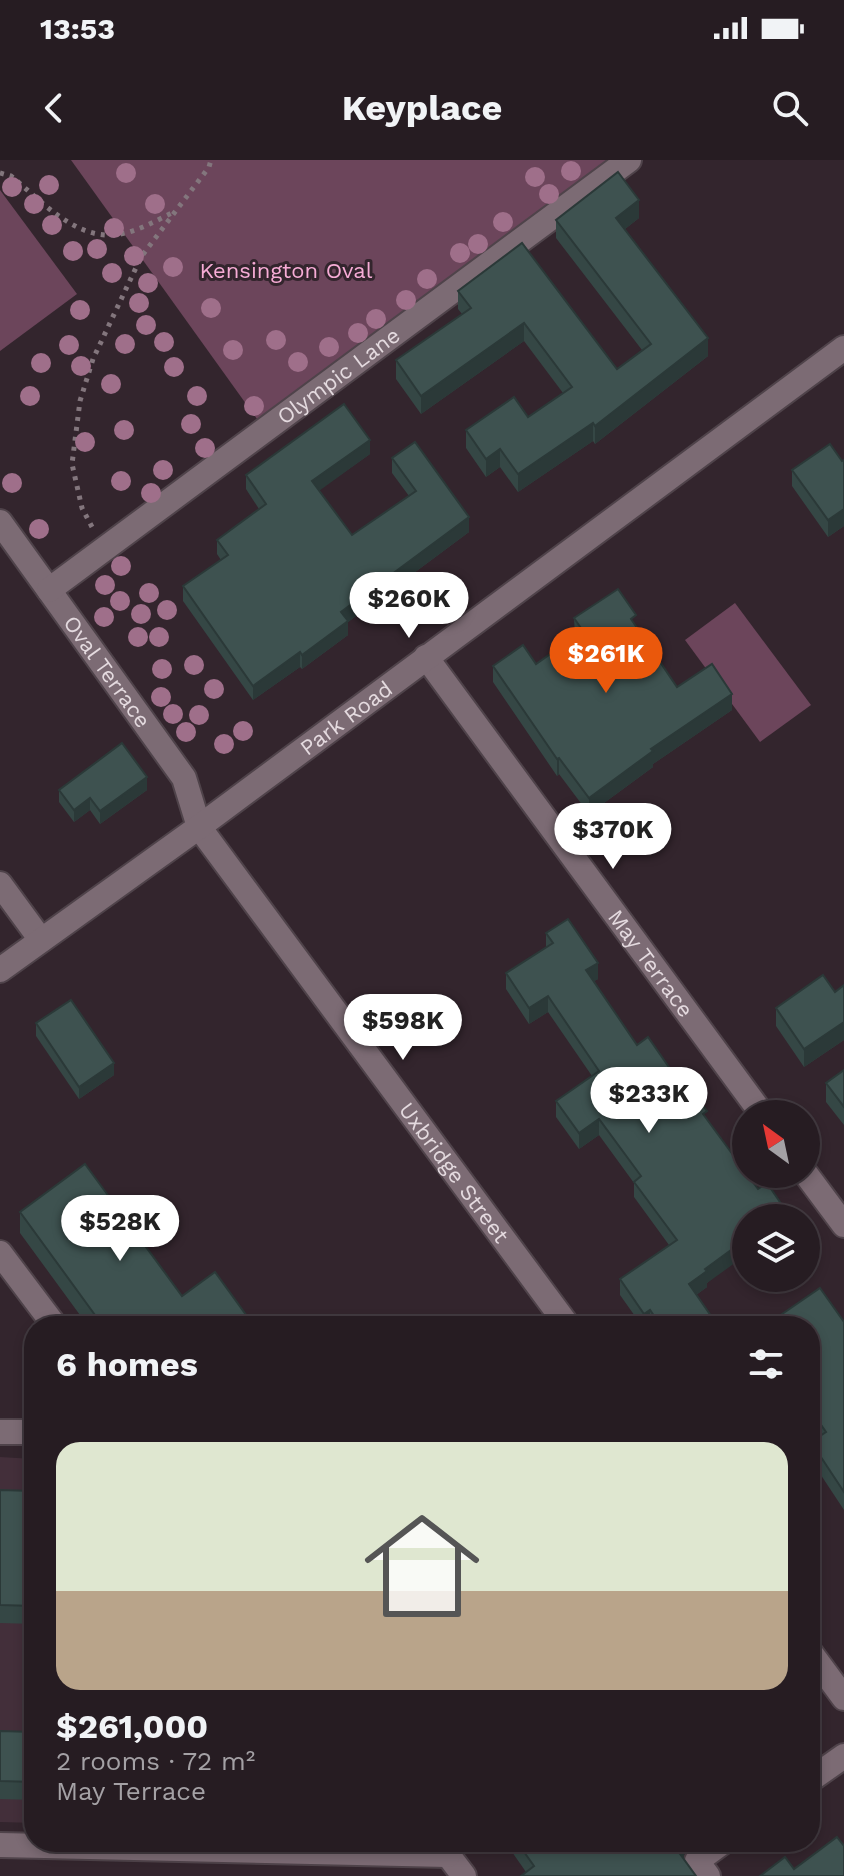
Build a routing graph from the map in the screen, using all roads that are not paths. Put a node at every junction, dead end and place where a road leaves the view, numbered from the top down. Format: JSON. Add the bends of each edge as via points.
{"nodes":[{"id":1,"x":629,"y":160,"type":"edge"},
{"id":2,"x":844,"y":348,"type":"edge"},
{"id":3,"x":0,"y":522,"type":"edge"},
{"id":4,"x":49,"y":590,"type":"junction"},
{"id":5,"x":426,"y":657,"type":"junction"},
{"id":6,"x":199,"y":827,"type":"junction"},
{"id":7,"x":0,"y":884,"type":"edge"},
{"id":8,"x":41,"y":940,"type":"junction"},
{"id":9,"x":0,"y":970,"type":"edge"},
{"id":10,"x":752,"y":1100,"type":"edge"},
{"id":11,"x":816,"y":1188,"type":"edge"},
{"id":12,"x":844,"y":1225,"type":"edge"},
{"id":13,"x":0,"y":1253,"type":"edge"},
{"id":14,"x":47,"y":1316,"type":"edge"},
{"id":15,"x":561,"y":1316,"type":"edge"},
{"id":16,"x":0,"y":1432,"type":"edge"},
{"id":17,"x":24,"y":1432,"type":"edge"},
{"id":18,"x":820,"y":1663,"type":"edge"},
{"id":19,"x":841,"y":1686,"type":"edge"},
{"id":20,"x":844,"y":1756,"type":"edge"},
{"id":21,"x":820,"y":1773,"type":"edge"},
{"id":22,"x":0,"y":1845,"type":"edge"},
{"id":23,"x":24,"y":1846,"type":"edge"},
{"id":24,"x":119,"y":1852,"type":"edge"},
{"id":25,"x":414,"y":1852,"type":"edge"},
{"id":26,"x":447,"y":1852,"type":"edge"},
{"id":27,"x":709,"y":1852,"type":"edge"},
{"id":28,"x":324,"y":1864,"type":"edge"},
{"id":29,"x":464,"y":1876,"type":"edge"},
{"id":30,"x":708,"y":1876,"type":"edge"}],
"edges":[{"from":1,"to":4,"type":"street","name":"Olympic Lane"},
{"from":2,"to":5,"type":"street","name":"Park Road"},
{"from":3,"to":4,"type":"street","name":"Oval Terrace"},
{"from":4,"to":6,"type":"street","name":"Oval Terrace","via":[[184,778]]},
{"from":5,"to":6,"type":"street","name":"Park Road"},
{"from":5,"to":10,"type":"street","name":"May Terrace"},
{"from":6,"to":8,"type":"street","name":"Park Road"},
{"from":6,"to":15,"type":"street","name":"Uxbridge Street"},
{"from":7,"to":8,"type":"street"},
{"from":8,"to":9,"type":"street","name":"Park Road"},
{"from":11,"to":12,"type":"street"},
{"from":13,"to":14,"type":"street"},
{"from":16,"to":17,"type":"street"},
{"from":18,"to":19,"type":"street"},
{"from":20,"to":21,"type":"street"},
{"from":22,"to":23,"type":"street"},
{"from":24,"to":28,"type":"street"},
{"from":25,"to":28,"type":"street"},
{"from":26,"to":29,"type":"street"},
{"from":27,"to":30,"type":"street","via":[[697,1861]]}]}
